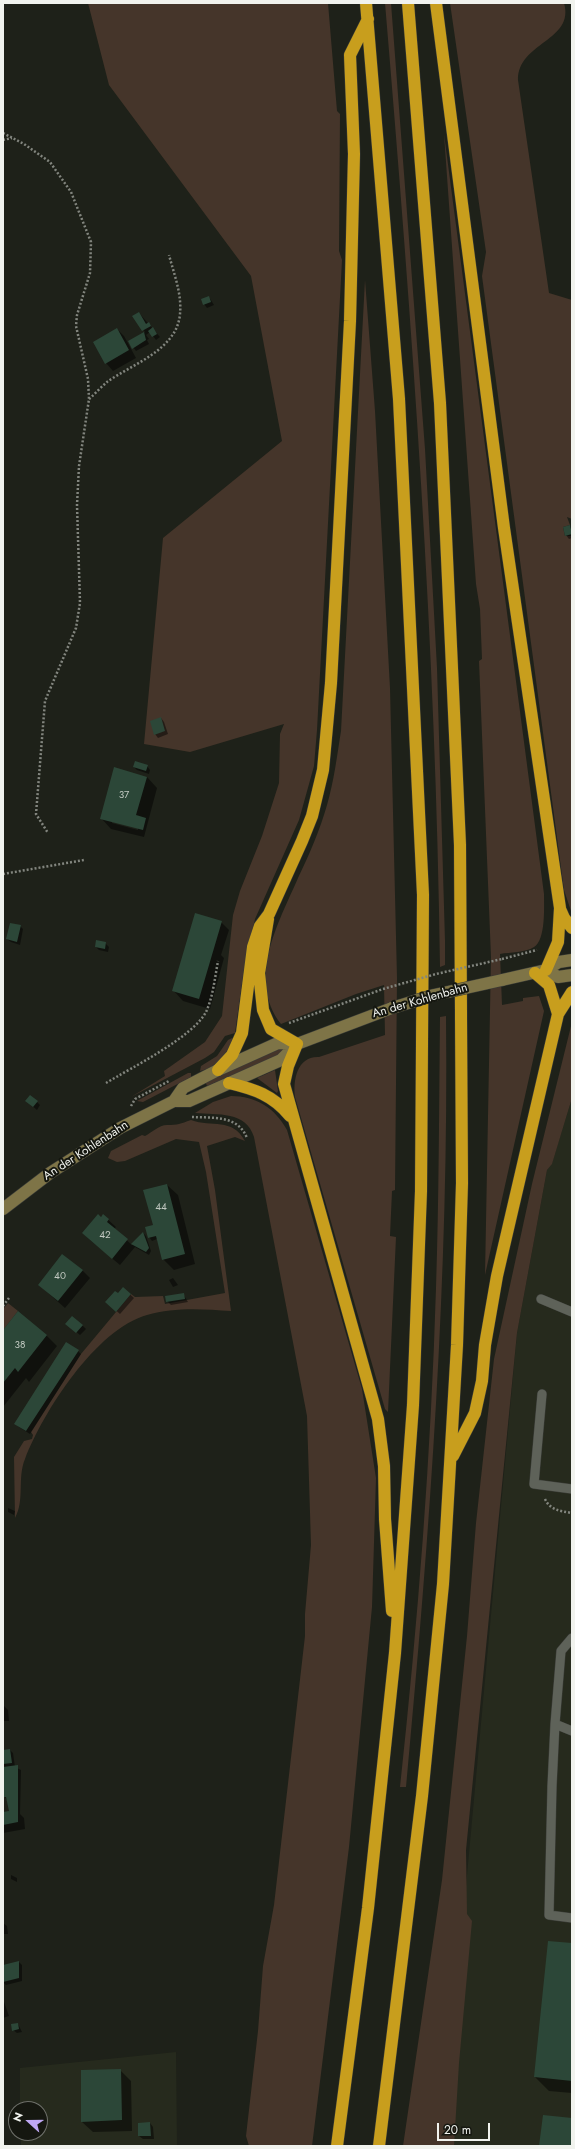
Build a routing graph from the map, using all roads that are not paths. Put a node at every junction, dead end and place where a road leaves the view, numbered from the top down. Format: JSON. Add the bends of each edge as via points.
{"nodes":[{"id":1,"x":366,"y":3,"type":"edge"},
{"id":2,"x":408,"y":3,"type":"edge"},
{"id":3,"x":436,"y":3,"type":"edge"},
{"id":4,"x":368,"y":20,"type":"junction"},
{"id":5,"x":560,"y":908,"type":"junction"},
{"id":6,"x":269,"y":914,"type":"junction"},
{"id":7,"x":572,"y":928,"type":"edge"},
{"id":8,"x":572,"y":960,"type":"edge"},
{"id":9,"x":540,"y":972,"type":"junction"},
{"id":10,"x":572,"y":975,"type":"edge"},
{"id":11,"x":572,"y":992,"type":"edge"},
{"id":12,"x":558,"y":1014,"type":"junction"},
{"id":13,"x":297,"y":1044,"type":"junction"},
{"id":14,"x":218,"y":1070,"type":"junction"},
{"id":15,"x":229,"y":1083,"type":"junction"},
{"id":16,"x":174,"y":1101,"type":"junction"},
{"id":17,"x":293,"y":1120,"type":"junction"},
{"id":18,"x":3,"y":1209,"type":"edge"},
{"id":19,"x":541,"y":1299,"type":"dead end"},
{"id":20,"x":572,"y":1312,"type":"edge"},
{"id":21,"x":542,"y":1394,"type":"dead end"},
{"id":22,"x":450,"y":1460,"type":"junction"},
{"id":23,"x":572,"y":1489,"type":"edge"},
{"id":24,"x":572,"y":1638,"type":"edge"},
{"id":25,"x":395,"y":1653,"type":"junction"},
{"id":26,"x":555,"y":1724,"type":"junction"},
{"id":27,"x":572,"y":1731,"type":"edge"},
{"id":28,"x":572,"y":1918,"type":"edge"},
{"id":29,"x":337,"y":2146,"type":"edge"},
{"id":30,"x":379,"y":2146,"type":"edge"}],
"edges":[{"from":1,"to":4,"type":"highway"},
{"from":2,"to":22,"type":"highway","via":[[440,403],[460,845],[462,1183],[457,1345]]},
{"from":3,"to":5,"type":"highway","via":[[504,528]]},
{"from":4,"to":6,"type":"highway","via":[[350,55],[354,154],[350,321],[326,751],[320,789],[312,816]]},
{"from":4,"to":25,"type":"highway","via":[[399,399],[423,894],[421,1190],[413,1405]]},
{"from":5,"to":7,"type":"highway"},
{"from":5,"to":9,"type":"highway","via":[[558,942]]},
{"from":6,"to":13,"type":"highway","via":[[259,973],[263,1010],[271,1029]]},
{"from":6,"to":14,"type":"highway","via":[[260,926],[253,947],[242,1033],[232,1055]]},
{"from":8,"to":9,"type":"main road","name":"An der Kohlenbahn","via":[[559,962]]},
{"from":9,"to":10,"type":"main road","via":[[558,977]]},
{"from":9,"to":12,"type":"highway","via":[[549,985]]},
{"from":9,"to":13,"type":"main road","name":"An der Kohlenbahn","bridge":true,"via":[[434,995],[383,1010]]},
{"from":11,"to":12,"type":"highway"},
{"from":12,"to":22,"type":"highway","via":[[497,1276],[475,1413]]},
{"from":13,"to":14,"type":"main road","name":"An der Kohlenbahn","via":[[278,1043]]},
{"from":13,"to":15,"type":"main road","name":"An der Kohlenbahn","via":[[281,1060]]},
{"from":13,"to":17,"type":"highway","via":[[284,1084]]},
{"from":14,"to":16,"type":"main road","name":"An der Kohlenbahn","via":[[182,1088]]},
{"from":15,"to":16,"type":"main road","name":"An der Kohlenbahn","via":[[190,1101]]},
{"from":15,"to":17,"type":"highway","via":[[258,1090],[272,1098]]},
{"from":16,"to":18,"type":"main road","name":"An der Kohlenbahn","via":[[120,1128],[50,1173]]},
{"from":17,"to":25,"type":"highway","via":[[378,1419],[384,1466],[385,1519]]},
{"from":19,"to":20,"type":"lane"},
{"from":21,"to":23,"type":"lane","via":[[534,1484]]},
{"from":22,"to":30,"type":"highway","via":[[443,1584],[422,1796]]},
{"from":24,"to":26,"type":"lane","via":[[561,1651]]},
{"from":25,"to":29,"type":"highway","via":[[367,1916]]},
{"from":26,"to":27,"type":"lane"},
{"from":26,"to":28,"type":"lane","via":[[549,1915]]}]}
